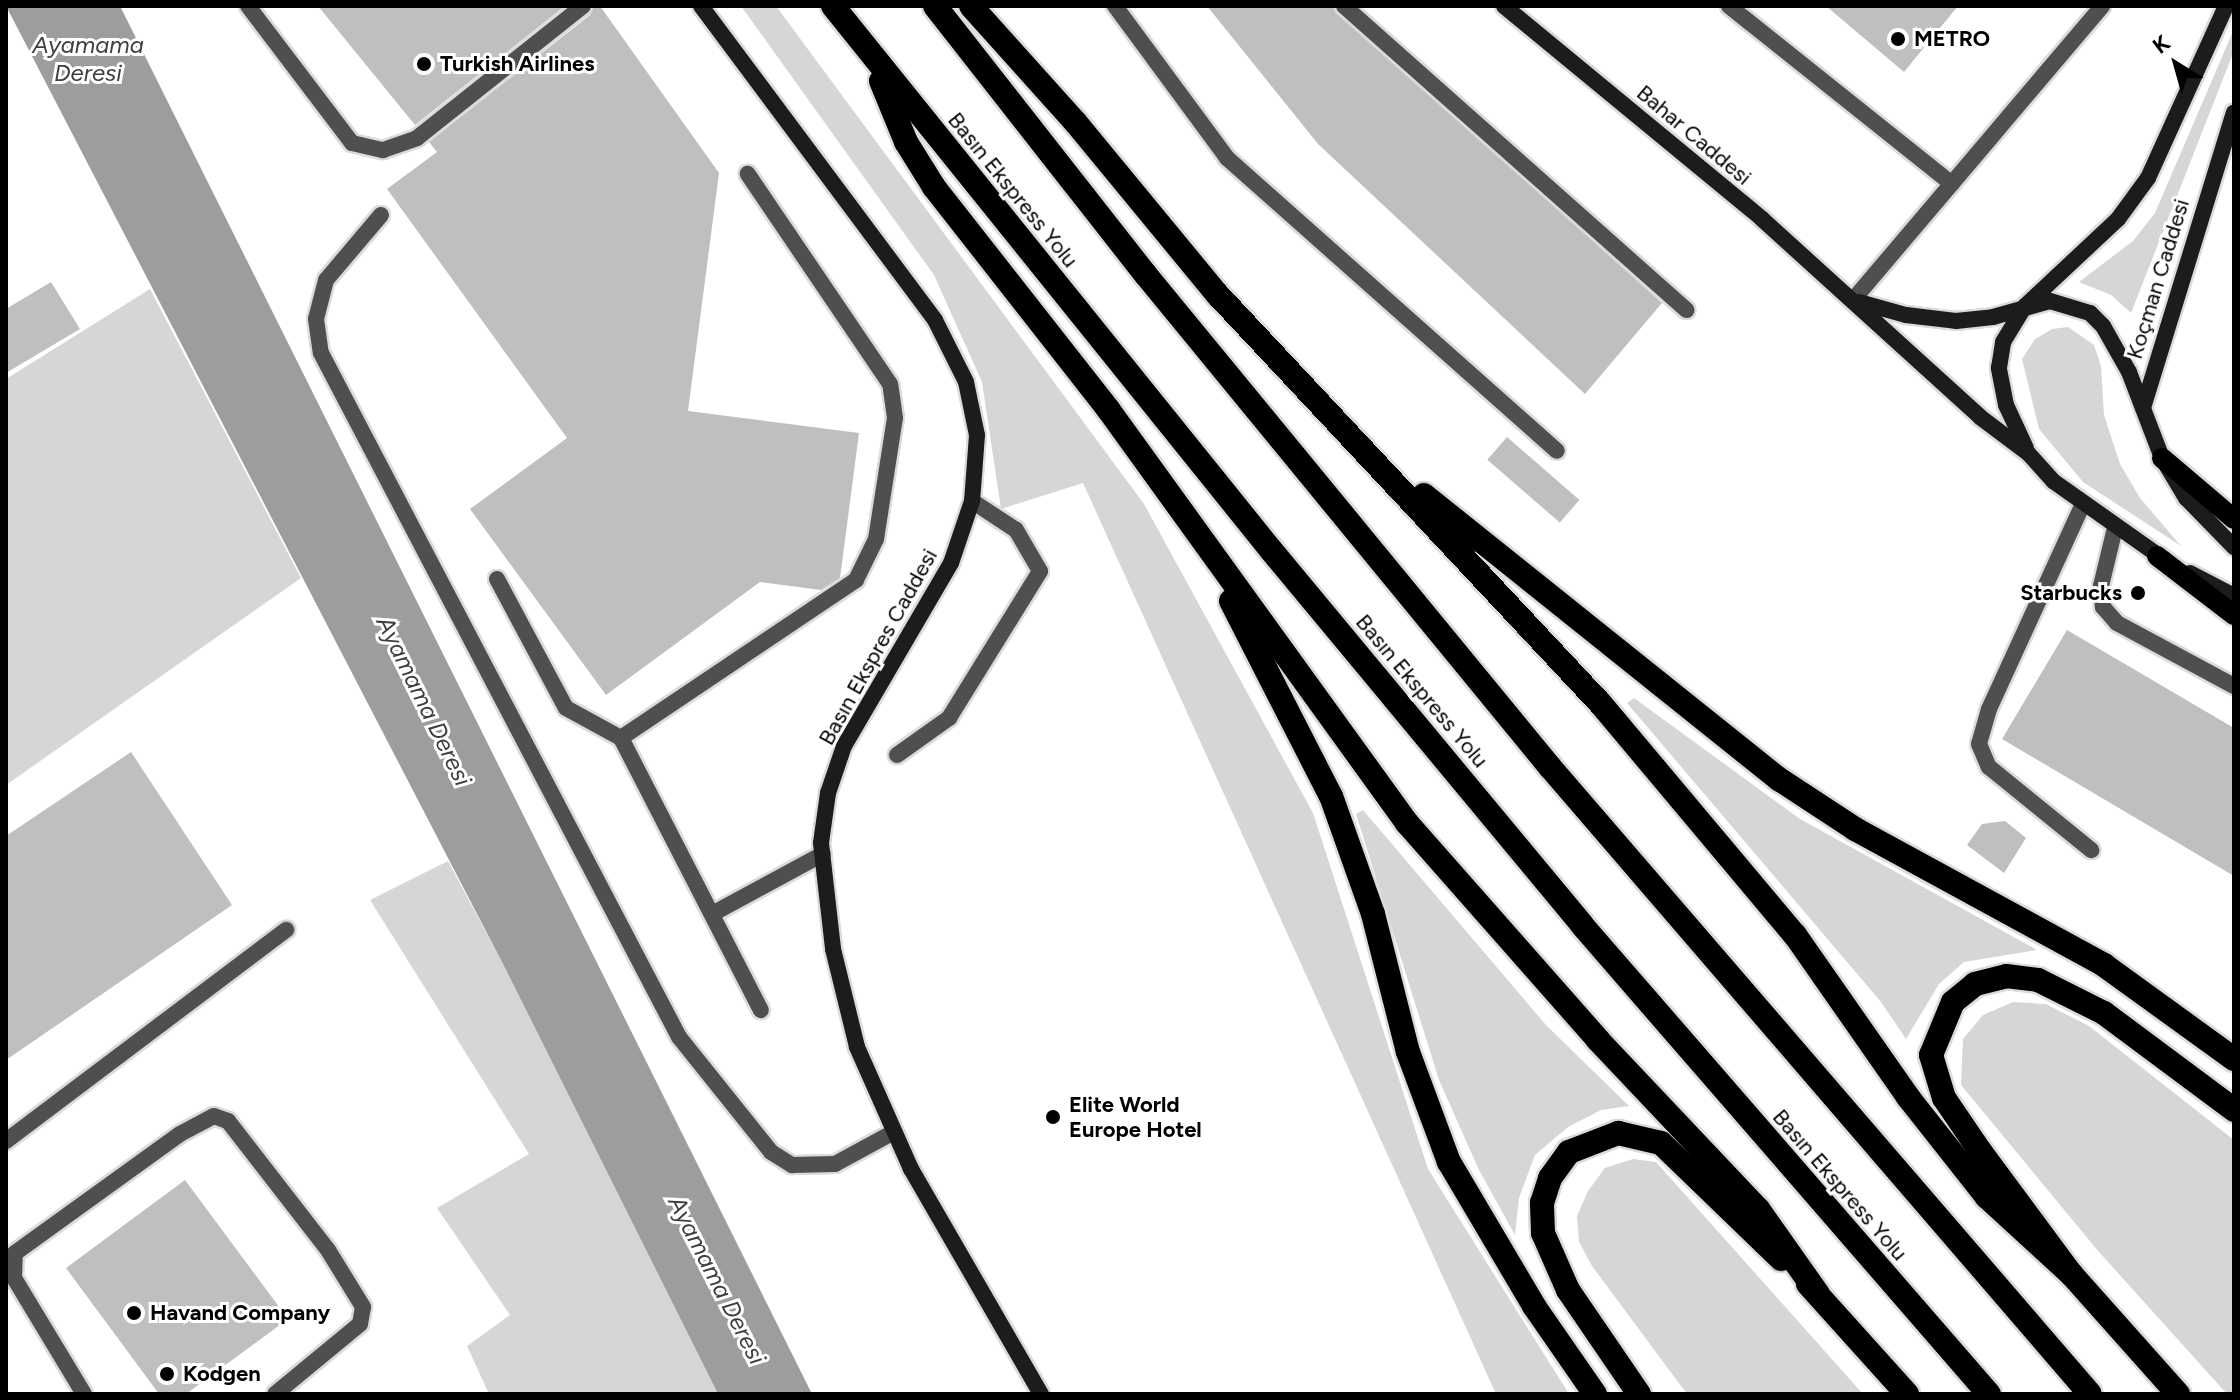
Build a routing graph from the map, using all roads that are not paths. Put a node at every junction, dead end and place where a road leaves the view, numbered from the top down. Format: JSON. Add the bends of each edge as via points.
{"nodes":[{"id":1,"x":248,"y":6,"type":"edge"},
{"id":2,"x":583,"y":6,"type":"edge"},
{"id":3,"x":701,"y":6,"type":"edge"},
{"id":4,"x":833,"y":6,"type":"edge"},
{"id":5,"x":935,"y":6,"type":"edge"},
{"id":6,"x":971,"y":6,"type":"edge"},
{"id":7,"x":1115,"y":6,"type":"edge"},
{"id":8,"x":1344,"y":6,"type":"edge"},
{"id":9,"x":1504,"y":6,"type":"edge"},
{"id":10,"x":1729,"y":6,"type":"edge"},
{"id":11,"x":2102,"y":6,"type":"edge"},
{"id":12,"x":2226,"y":6,"type":"edge"},
{"id":13,"x":872,"y":57,"type":"junction"},
{"id":14,"x":2234,"y":113,"type":"edge"},
{"id":15,"x":748,"y":174,"type":"dead end"},
{"id":16,"x":1952,"y":184,"type":"junction"},
{"id":17,"x":381,"y":215,"type":"dead end"},
{"id":18,"x":1853,"y":300,"type":"junction"},
{"id":19,"x":2025,"y":306,"type":"junction"},
{"id":20,"x":1686,"y":310,"type":"dead end"},
{"id":21,"x":2143,"y":408,"type":"junction"},
{"id":22,"x":1557,"y":451,"type":"dead end"},
{"id":23,"x":2028,"y":453,"type":"junction"},
{"id":24,"x":1372,"y":455,"type":"junction"},
{"id":25,"x":2162,"y":458,"type":"junction"},
{"id":26,"x":972,"y":501,"type":"junction"},
{"id":27,"x":2082,"y":506,"type":"junction"},
{"id":28,"x":2234,"y":519,"type":"edge"},
{"id":29,"x":1194,"y":527,"type":"junction"},
{"id":30,"x":2115,"y":528,"type":"junction"},
{"id":31,"x":2234,"y":547,"type":"edge"},
{"id":32,"x":2157,"y":556,"type":"junction"},
{"id":33,"x":497,"y":579,"type":"dead end"},
{"id":34,"x":2234,"y":596,"type":"edge"},
{"id":35,"x":2234,"y":615,"type":"edge"},
{"id":36,"x":2234,"y":686,"type":"edge"},
{"id":37,"x":621,"y":738,"type":"junction"},
{"id":38,"x":897,"y":755,"type":"dead end"},
{"id":39,"x":2091,"y":850,"type":"dead end"},
{"id":40,"x":823,"y":854,"type":"junction"},
{"id":41,"x":712,"y":914,"type":"junction"},
{"id":42,"x":286,"y":930,"type":"dead end"},
{"id":43,"x":761,"y":1010,"type":"dead end"},
{"id":44,"x":2234,"y":1059,"type":"edge"},
{"id":45,"x":2234,"y":1110,"type":"edge"},
{"id":46,"x":894,"y":1132,"type":"junction"},
{"id":47,"x":6,"y":1141,"type":"edge"},
{"id":48,"x":2071,"y":1274,"type":"junction"},
{"id":49,"x":1818,"y":1294,"type":"junction"},
{"id":50,"x":84,"y":1394,"type":"edge"},
{"id":51,"x":275,"y":1394,"type":"edge"},
{"id":52,"x":1041,"y":1394,"type":"edge"},
{"id":53,"x":1595,"y":1394,"type":"edge"},
{"id":54,"x":1639,"y":1394,"type":"edge"},
{"id":55,"x":1907,"y":1394,"type":"edge"},
{"id":56,"x":1989,"y":1394,"type":"edge"},
{"id":57,"x":2090,"y":1394,"type":"edge"},
{"id":58,"x":2178,"y":1394,"type":"edge"}],
"edges":[{"from":1,"to":2,"type":"lane","via":[[352,143],[383,150],[417,138]]},
{"from":3,"to":26,"type":"main road","name":"Basın Ekspres Caddesi","via":[[935,320],[966,382],[972,409],[977,459]]},
{"from":4,"to":13,"type":"highway","name":"Basın Ekspress Yolu"},
{"from":5,"to":57,"type":"highway","via":[[1156,287],[1521,733]]},
{"from":6,"to":24,"type":"highway","via":[[1218,295]]},
{"from":7,"to":22,"type":"lane","via":[[1227,158]]},
{"from":8,"to":20,"type":"lane"},
{"from":9,"to":18,"type":"main road","name":"Bahar Caddesi"},
{"from":10,"to":16,"type":"lane"},
{"from":11,"to":16,"type":"lane"},
{"from":12,"to":19,"type":"main road","name":"Koçman Caddesi","via":[[2148,178],[2118,219]]},
{"from":13,"to":29,"type":"highway","via":[[906,142],[934,187]]},
{"from":13,"to":56,"type":"highway","name":"Basın Ekspress Yolu","via":[[1573,914]]},
{"from":14,"to":21,"type":"main road","name":"Koçman Caddesi"},
{"from":15,"to":37,"type":"lane","via":[[890,384],[895,418],[876,539],[856,580]]},
{"from":16,"to":18,"type":"lane"},
{"from":17,"to":46,"type":"lane","via":[[326,280],[316,319],[321,353],[679,1037],[771,1152],[792,1165],[835,1164]]},
{"from":18,"to":19,"type":"main road","via":[[1906,315],[1956,321]]},
{"from":18,"to":23,"type":"main road","name":"Bahar Caddesi","via":[[1980,417]]},
{"from":19,"to":21,"type":"main road","via":[[2050,301],[2090,313],[2103,326]]},
{"from":19,"to":23,"type":"main road","name":"Koçman Caddesi","via":[[2003,342],[1999,368],[2006,405]]},
{"from":21,"to":25,"type":"main road"},
{"from":23,"to":27,"type":"main road"},
{"from":24,"to":44,"type":"highway","via":[[1779,779],[1855,829],[2104,965]]},
{"from":24,"to":48,"type":"highway","via":[[1600,703],[1734,861],[1795,935],[1908,1097],[1987,1197]]},
{"from":25,"to":28,"type":"main road"},
{"from":25,"to":31,"type":"main road","via":[[2186,498]]},
{"from":26,"to":38,"type":"lane","via":[[1016,530],[1040,571],[949,718]]},
{"from":26,"to":40,"type":"main road","name":"Basın Ekspres Caddesi","via":[[951,563],[844,746],[828,793]]},
{"from":27,"to":30,"type":"main road"},
{"from":27,"to":39,"type":"lane","via":[[1989,709],[1979,744],[1989,767]]},
{"from":29,"to":49,"type":"highway","via":[[1407,823],[1578,1018],[1758,1209]]},
{"from":29,"to":53,"type":"highway","via":[[1331,796],[1373,914],[1413,1068],[1449,1162],[1534,1306]]},
{"from":30,"to":32,"type":"main road"},
{"from":30,"to":36,"type":"lane","via":[[2101,586],[2103,607],[2117,623]]},
{"from":32,"to":34,"type":"main road"},
{"from":32,"to":35,"type":"main road"},
{"from":33,"to":37,"type":"lane","via":[[566,708]]},
{"from":37,"to":41,"type":"lane"},
{"from":40,"to":41,"type":"lane"},
{"from":40,"to":46,"type":"main road","name":"Basın Ekspres Caddesi","via":[[833,949],[857,1047]]},
{"from":41,"to":43,"type":"lane"},
{"from":42,"to":47,"type":"lane"},
{"from":45,"to":48,"type":"highway","via":[[2066,991],[2006,976],[1975,984],[1953,1002],[1931,1055],[1935,1080]]},
{"from":46,"to":52,"type":"main road","name":"Basın Ekspres Caddesi"},
{"from":48,"to":58,"type":"highway"},
{"from":49,"to":54,"type":"highway","via":[[1676,1153],[1644,1136],[1618,1133],[1569,1152],[1550,1178],[1542,1203],[1543,1233],[1568,1290]]},
{"from":49,"to":55,"type":"highway"},
{"from":50,"to":51,"type":"lane","via":[[14,1278],[15,1253],[180,1134],[214,1116],[228,1121],[319,1238],[363,1307],[360,1324]]}]}
